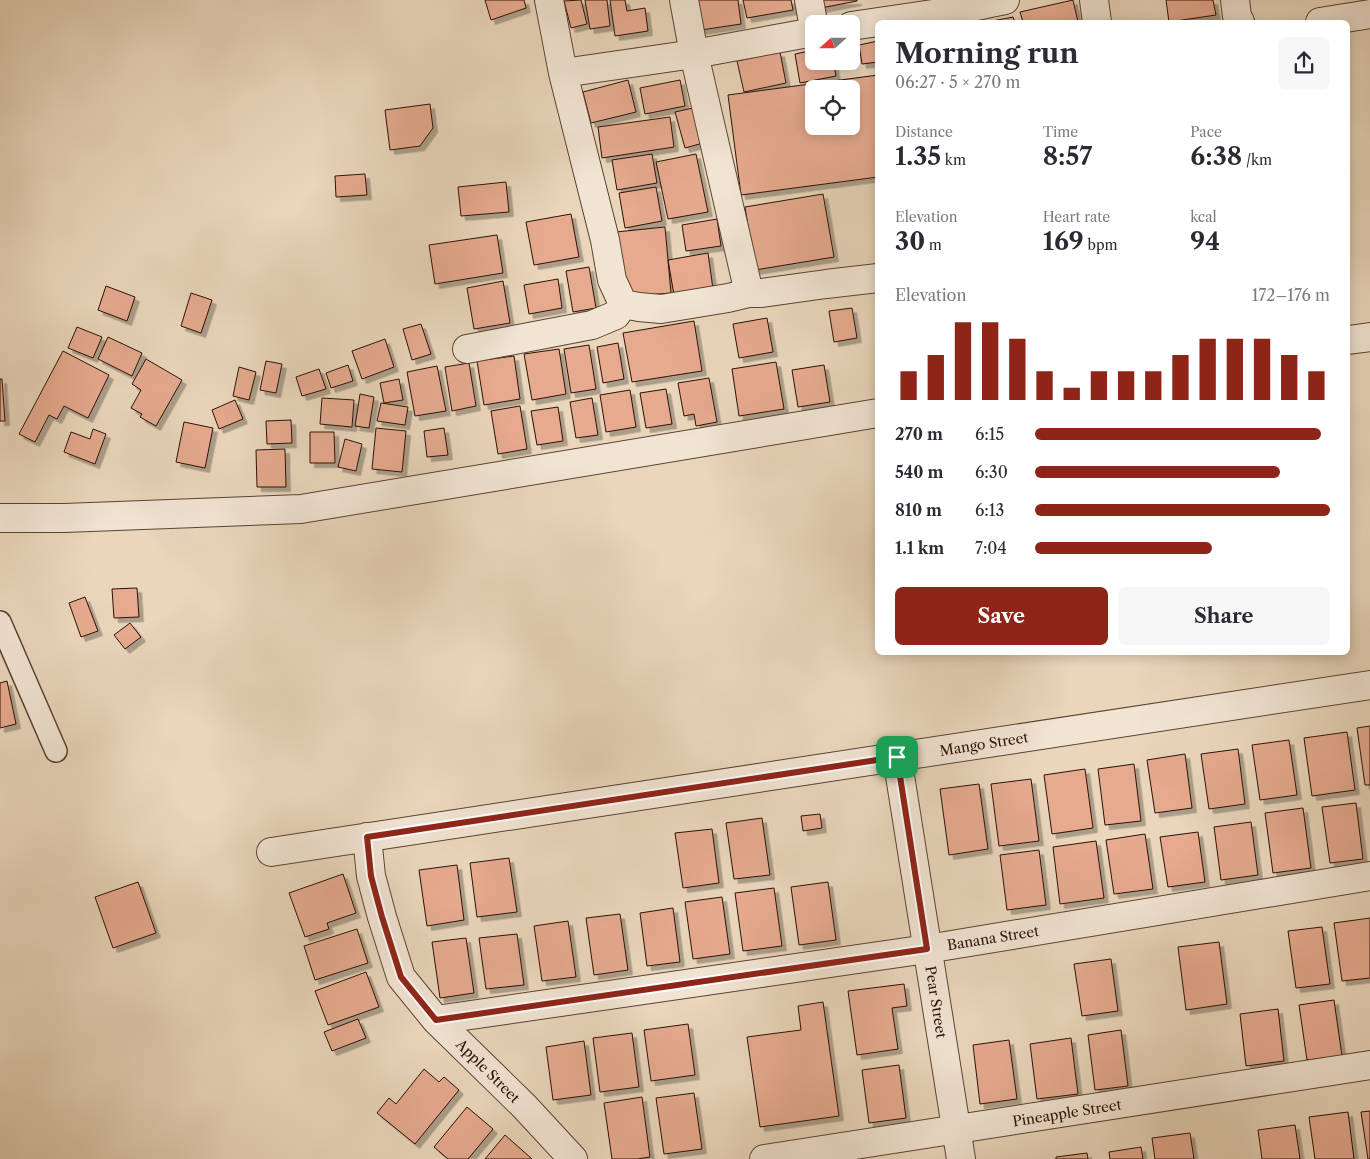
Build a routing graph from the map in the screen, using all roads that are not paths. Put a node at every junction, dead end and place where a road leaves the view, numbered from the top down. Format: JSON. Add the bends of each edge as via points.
{"nodes":[{"id":1,"x":549,"y":0,"type":"edge"},
{"id":2,"x":684,"y":0,"type":"edge"},
{"id":3,"x":809,"y":0,"type":"edge"},
{"id":4,"x":1005,"y":0,"type":"edge"},
{"id":5,"x":1094,"y":0,"type":"edge"},
{"id":6,"x":1235,"y":0,"type":"edge"},
{"id":7,"x":946,"y":12,"type":"edge"},
{"id":8,"x":1370,"y":14,"type":"edge"},
{"id":9,"x":812,"y":15,"type":"edge"},
{"id":10,"x":892,"y":20,"type":"edge"},
{"id":11,"x":1097,"y":20,"type":"edge"},
{"id":12,"x":1239,"y":20,"type":"edge"},
{"id":13,"x":1332,"y":20,"type":"edge"},
{"id":14,"x":875,"y":22,"type":"edge"},
{"id":15,"x":860,"y":25,"type":"edge"},
{"id":16,"x":805,"y":32,"type":"edge"},
{"id":17,"x":694,"y":54,"type":"junction"},
{"id":18,"x":563,"y":73,"type":"junction"},
{"id":19,"x":875,"y":278,"type":"edge"},
{"id":20,"x":749,"y":293,"type":"junction"},
{"id":21,"x":623,"y":304,"type":"junction"},
{"id":22,"x":1370,"y":337,"type":"edge"},
{"id":23,"x":1350,"y":340,"type":"edge"},
{"id":24,"x":467,"y":349,"type":"dead end"},
{"id":25,"x":875,"y":413,"type":"edge"},
{"id":26,"x":0,"y":518,"type":"edge"},
{"id":27,"x":0,"y":622,"type":"edge"},
{"id":28,"x":1370,"y":685,"type":"edge"},
{"id":29,"x":56,"y":751,"type":"dead end"},
{"id":30,"x":897,"y":757,"type":"junction"},
{"id":31,"x":367,"y":837,"type":"junction"},
{"id":32,"x":271,"y":852,"type":"dead end"},
{"id":33,"x":1370,"y":876,"type":"edge"},
{"id":34,"x":927,"y":949,"type":"junction"},
{"id":35,"x":436,"y":1020,"type":"junction"},
{"id":36,"x":1370,"y":1065,"type":"edge"},
{"id":37,"x":956,"y":1130,"type":"junction"},
{"id":38,"x":573,"y":1159,"type":"edge"},
{"id":39,"x":764,"y":1159,"type":"edge"},
{"id":40,"x":961,"y":1159,"type":"edge"}],
"edges":[{"from":1,"to":18,"type":"street"},
{"from":2,"to":17,"type":"street"},
{"from":3,"to":9,"type":"street"},
{"from":4,"to":7,"type":"street"},
{"from":5,"to":11,"type":"street"},
{"from":6,"to":12,"type":"street"},
{"from":7,"to":10,"type":"street"},
{"from":8,"to":13,"type":"street"},
{"from":14,"to":15,"type":"street"},
{"from":16,"to":17,"type":"street"},
{"from":17,"to":18,"type":"street"},
{"from":17,"to":20,"type":"street"},
{"from":18,"to":21,"type":"street","via":[[612,280]]},
{"from":19,"to":20,"type":"street"},
{"from":20,"to":21,"type":"street","via":[[661,309]]},
{"from":21,"to":24,"type":"street","via":[[616,315],[592,325]]},
{"from":22,"to":23,"type":"street"},
{"from":25,"to":26,"type":"street","via":[[301,509]]},
{"from":27,"to":29,"type":"lane"},
{"from":28,"to":30,"type":"street","name":"Mango Street"},
{"from":30,"to":31,"type":"street","name":"Mango Street"},
{"from":30,"to":34,"type":"street","name":"Pear Street"},
{"from":31,"to":32,"type":"street","name":"Mango Street"},
{"from":31,"to":35,"type":"street","name":"Apple Street","via":[[371,876],[401,977]]},
{"from":33,"to":34,"type":"street","name":"Banana Street"},
{"from":34,"to":35,"type":"street","name":"Banana Street"},
{"from":34,"to":37,"type":"street","name":"Pear Street"},
{"from":35,"to":38,"type":"street","name":"Apple Street"},
{"from":36,"to":37,"type":"street","name":"Pineapple Street"},
{"from":37,"to":39,"type":"street","name":"Pineapple Street"},
{"from":37,"to":40,"type":"street","name":"Pear Street"}]}
